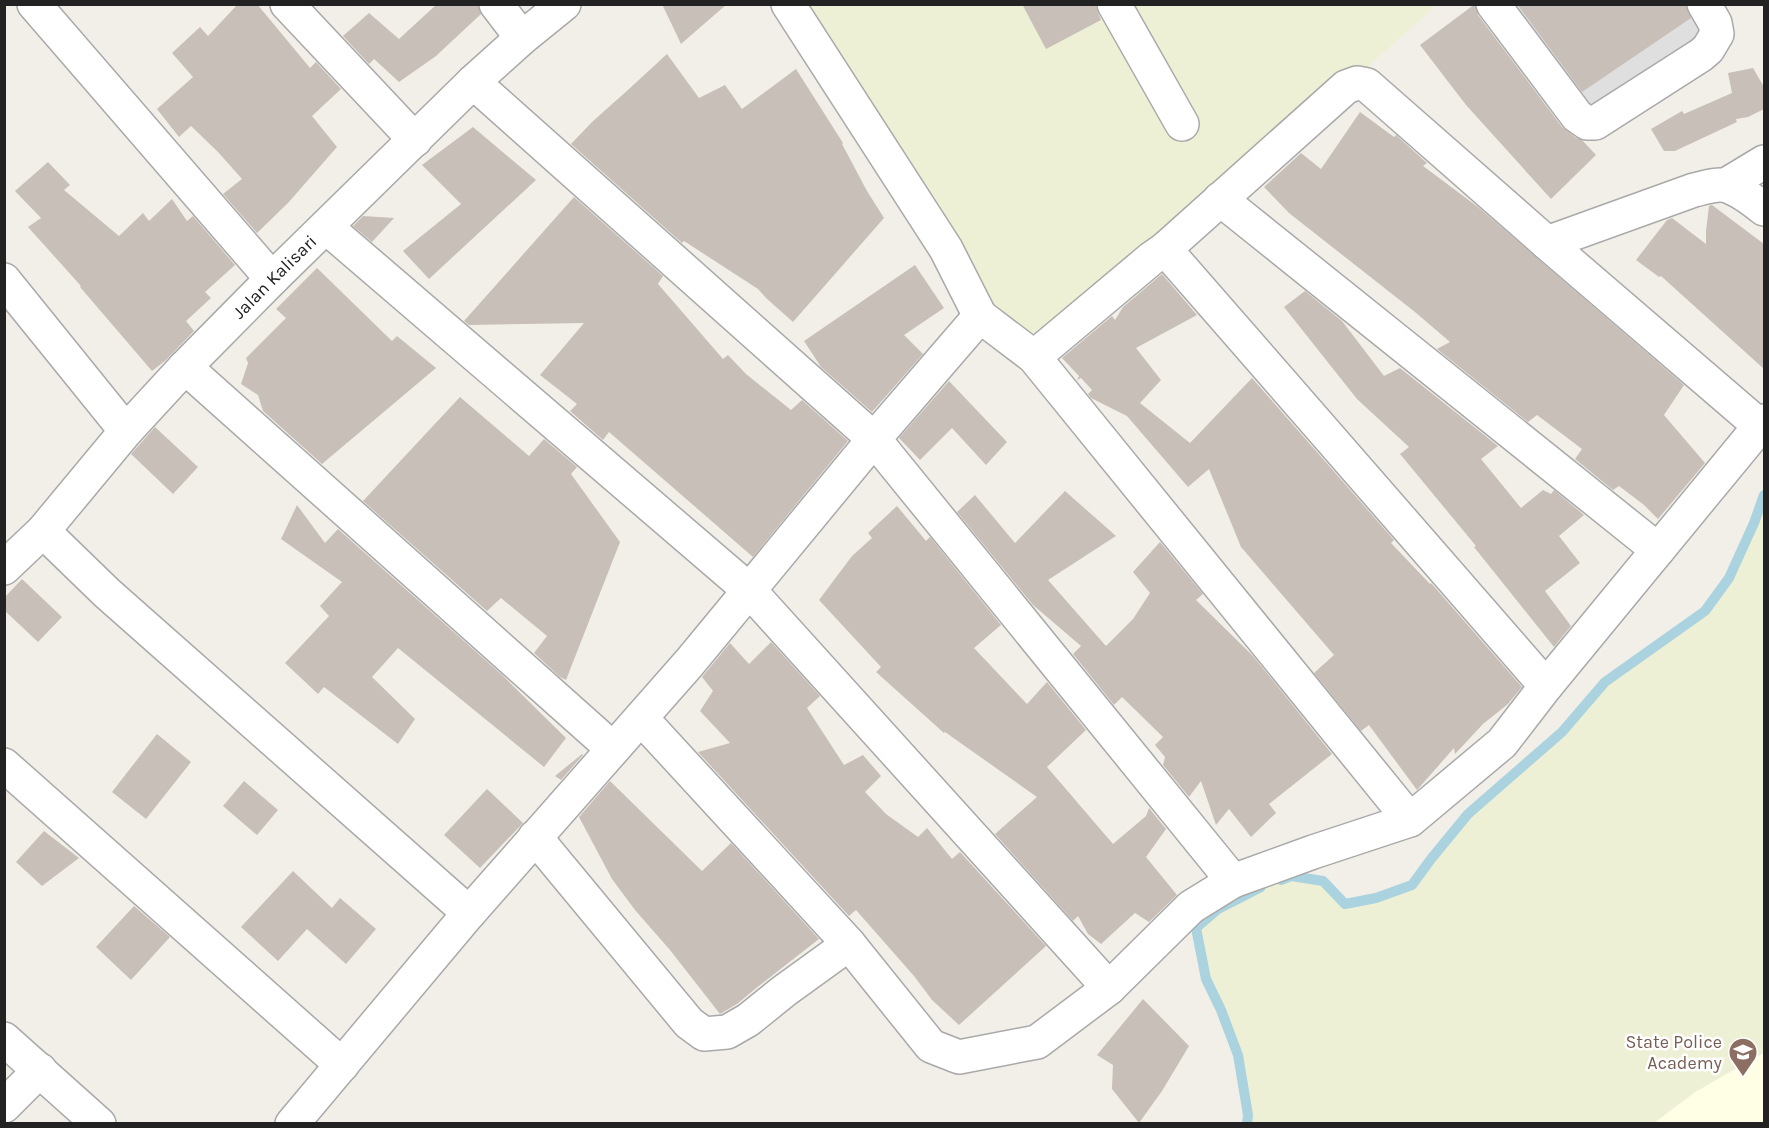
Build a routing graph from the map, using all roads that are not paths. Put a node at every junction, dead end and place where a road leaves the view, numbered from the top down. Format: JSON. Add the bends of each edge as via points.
{"nodes":[{"id":1,"x":34,"y":4,"type":"edge"},
{"id":2,"x":287,"y":4,"type":"edge"},
{"id":3,"x":496,"y":4,"type":"edge"},
{"id":4,"x":564,"y":4,"type":"edge"},
{"id":5,"x":788,"y":4,"type":"edge"},
{"id":6,"x":1114,"y":4,"type":"edge"},
{"id":7,"x":1493,"y":4,"type":"edge"},
{"id":8,"x":1704,"y":4,"type":"edge"},
{"id":9,"x":522,"y":38,"type":"junction"},
{"id":10,"x":473,"y":82,"type":"junction"},
{"id":11,"x":1182,"y":124,"type":"dead end"},
{"id":12,"x":415,"y":140,"type":"junction"},
{"id":13,"x":1764,"y":162,"type":"edge"},
{"id":14,"x":1726,"y":185,"type":"junction"},
{"id":15,"x":1220,"y":199,"type":"junction"},
{"id":16,"x":1764,"y":209,"type":"edge"},
{"id":17,"x":326,"y":228,"type":"junction"},
{"id":18,"x":1547,"y":243,"type":"junction"},
{"id":19,"x":1165,"y":249,"type":"junction"},
{"id":20,"x":272,"y":279,"type":"junction"},
{"id":21,"x":4,"y":280,"type":"edge"},
{"id":22,"x":980,"y":316,"type":"junction"},
{"id":23,"x":1034,"y":357,"type":"junction"},
{"id":24,"x":185,"y":367,"type":"junction"},
{"id":25,"x":1762,"y":423,"type":"edge"},
{"id":26,"x":126,"y":431,"type":"junction"},
{"id":27,"x":874,"y":439,"type":"junction"},
{"id":28,"x":42,"y":531,"type":"junction"},
{"id":29,"x":1658,"y":550,"type":"junction"},
{"id":30,"x":4,"y":568,"type":"edge"},
{"id":31,"x":749,"y":590,"type":"junction"},
{"id":32,"x":1546,"y":686,"type":"junction"},
{"id":33,"x":641,"y":718,"type":"junction"},
{"id":34,"x":613,"y":749,"type":"junction"},
{"id":35,"x":4,"y":765,"type":"edge"},
{"id":36,"x":1410,"y":820,"type":"junction"},
{"id":37,"x":535,"y":837,"type":"junction"},
{"id":38,"x":1233,"y":882,"type":"junction"},
{"id":39,"x":469,"y":913,"type":"junction"},
{"id":40,"x":849,"y":944,"type":"junction"},
{"id":41,"x":1109,"y":988,"type":"junction"},
{"id":42,"x":4,"y":1039,"type":"edge"},
{"id":43,"x":342,"y":1065,"type":"junction"},
{"id":44,"x":40,"y":1070,"type":"junction"},
{"id":45,"x":4,"y":1106,"type":"edge"},
{"id":46,"x":99,"y":1124,"type":"edge"},
{"id":47,"x":292,"y":1124,"type":"edge"}],
"edges":[{"from":1,"to":20,"type":"street"},
{"from":2,"to":12,"type":"street"},
{"from":3,"to":9,"type":"street"},
{"from":4,"to":9,"type":"street","name":"Jalan Kalisari"},
{"from":5,"to":22,"type":"street","via":[[946,249]]},
{"from":6,"to":11,"type":"street"},
{"from":7,"to":8,"type":"street","via":[[1577,116],[1587,123],[1595,123],[1708,49],[1718,34]]},
{"from":9,"to":10,"type":"street","name":"Jalan Kalisari"},
{"from":10,"to":12,"type":"street","name":"Jalan Kalisari"},
{"from":10,"to":27,"type":"street"},
{"from":12,"to":17,"type":"street","name":"Jalan Kalisari"},
{"from":13,"to":14,"type":"street"},
{"from":14,"to":16,"type":"street"},
{"from":14,"to":18,"type":"street","via":[[1694,190]]},
{"from":15,"to":18,"type":"street","via":[[1346,87],[1357,83],[1367,85]]},
{"from":15,"to":19,"type":"street"},
{"from":15,"to":29,"type":"street"},
{"from":17,"to":20,"type":"street","name":"Jalan Kalisari"},
{"from":17,"to":31,"type":"street"},
{"from":18,"to":25,"type":"street"},
{"from":19,"to":23,"type":"street"},
{"from":19,"to":32,"type":"street"},
{"from":20,"to":24,"type":"street","name":"Jalan Kalisari"},
{"from":21,"to":26,"type":"street"},
{"from":22,"to":23,"type":"street"},
{"from":22,"to":27,"type":"street"},
{"from":23,"to":36,"type":"street"},
{"from":24,"to":26,"type":"street","name":"Jalan Kalisari"},
{"from":24,"to":34,"type":"street"},
{"from":25,"to":29,"type":"street"},
{"from":26,"to":28,"type":"street","name":"Jalan Kalisari"},
{"from":27,"to":31,"type":"street"},
{"from":27,"to":38,"type":"street"},
{"from":28,"to":30,"type":"street","name":"Jalan Kalisari"},
{"from":28,"to":39,"type":"street"},
{"from":29,"to":32,"type":"street"},
{"from":31,"to":33,"type":"street"},
{"from":31,"to":41,"type":"street"},
{"from":32,"to":36,"type":"street","via":[[1503,743]]},
{"from":33,"to":34,"type":"street"},
{"from":33,"to":40,"type":"street"},
{"from":34,"to":37,"type":"street"},
{"from":35,"to":43,"type":"street"},
{"from":36,"to":38,"type":"street"},
{"from":37,"to":39,"type":"street"},
{"from":37,"to":40,"type":"street","via":[[689,1023],[704,1034],[727,1032],[748,1020]]},
{"from":38,"to":41,"type":"street","via":[[1191,907]]},
{"from":39,"to":43,"type":"street"},
{"from":40,"to":41,"type":"street","via":[[931,1046],[959,1057],[1037,1042]]},
{"from":42,"to":44,"type":"street"},
{"from":43,"to":47,"type":"street"},
{"from":44,"to":45,"type":"street"},
{"from":44,"to":46,"type":"street"}]}
